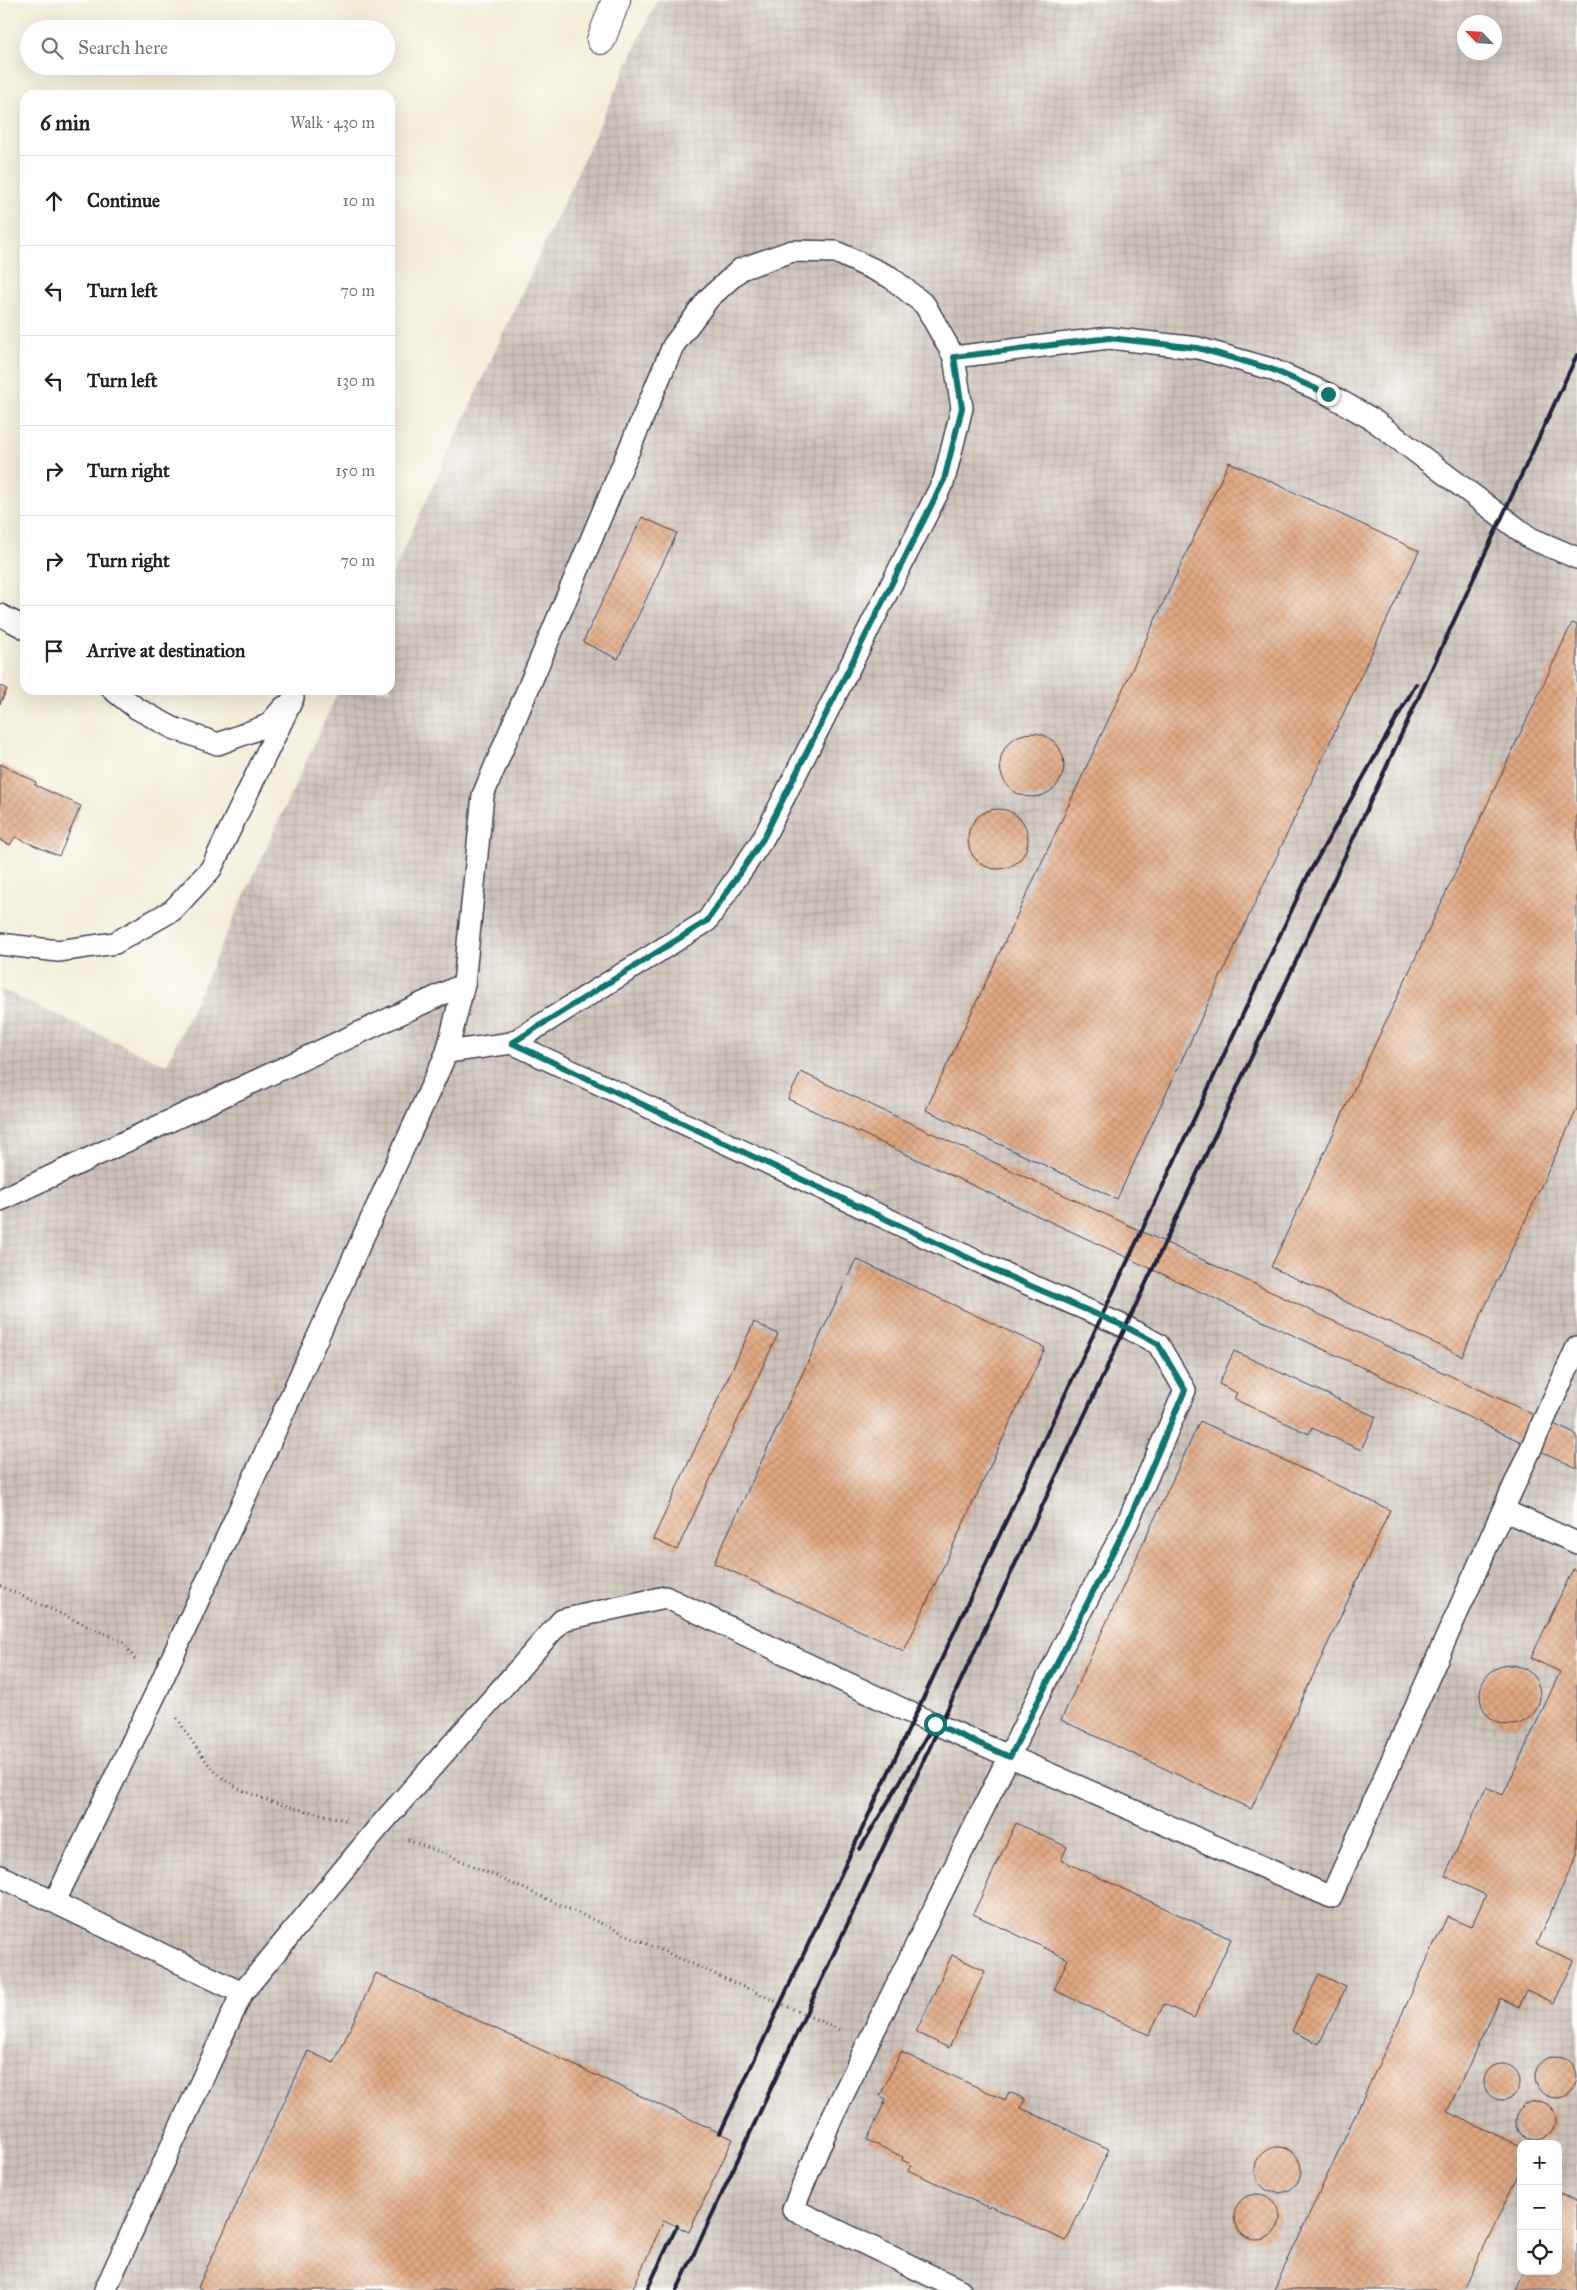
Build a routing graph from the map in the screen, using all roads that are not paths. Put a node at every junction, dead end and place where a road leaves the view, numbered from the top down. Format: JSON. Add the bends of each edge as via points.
{"nodes":[{"id":1,"x":616,"y":0,"type":"edge"},
{"id":2,"x":601,"y":40,"type":"dead end"},
{"id":3,"x":954,"y":357,"type":"junction"},
{"id":4,"x":1577,"y":558,"type":"edge"},
{"id":5,"x":0,"y":615,"type":"edge"},
{"id":6,"x":20,"y":625,"type":"edge"},
{"id":7,"x":119,"y":695,"type":"edge"},
{"id":8,"x":0,"y":944,"type":"edge"},
{"id":9,"x":464,"y":984,"type":"junction"},
{"id":10,"x":512,"y":1043,"type":"junction"},
{"id":11,"x":447,"y":1052,"type":"junction"},
{"id":12,"x":0,"y":1200,"type":"edge"},
{"id":13,"x":1577,"y":1347,"type":"edge"},
{"id":14,"x":1503,"y":1510,"type":"junction"},
{"id":15,"x":1577,"y":1543,"type":"edge"},
{"id":16,"x":1010,"y":1757,"type":"junction"},
{"id":17,"x":0,"y":1876,"type":"edge"},
{"id":18,"x":55,"y":1901,"type":"junction"},
{"id":19,"x":242,"y":1993,"type":"junction"},
{"id":20,"x":106,"y":2290,"type":"edge"},
{"id":21,"x":960,"y":2290,"type":"edge"}],
"edges":[{"from":1,"to":2,"type":"street"},
{"from":3,"to":4,"type":"lane","via":[[1109,338],[1198,348],[1271,369],[1328,394],[1372,419],[1530,538]]},
{"from":3,"to":9,"type":"lane","via":[[925,305],[890,277],[836,252],[792,251],[741,269],[709,298],[673,346],[483,795]]},
{"from":3,"to":10,"type":"lane","via":[[962,408],[944,480],[763,839],[707,921]]},
{"from":5,"to":6,"type":"lane"},
{"from":7,"to":8,"type":"lane","via":[[172,728],[218,744],[268,725],[293,698],[211,869],[173,910],[116,943],[58,951]]},
{"from":9,"to":11,"type":"lane"},
{"from":9,"to":12,"type":"lane"},
{"from":10,"to":11,"type":"lane"},
{"from":10,"to":16,"type":"lane","via":[[1158,1344],[1185,1390],[1127,1524]]},
{"from":11,"to":18,"type":"lane","via":[[157,1692]]},
{"from":13,"to":14,"type":"lane"},
{"from":14,"to":15,"type":"lane"},
{"from":14,"to":16,"type":"lane","via":[[1331,1897]]},
{"from":16,"to":19,"type":"lane","via":[[665,1597],[562,1620],[377,1829]]},
{"from":16,"to":21,"type":"lane","via":[[868,2043],[792,2209]]},
{"from":17,"to":18,"type":"lane"},
{"from":18,"to":19,"type":"lane"},
{"from":19,"to":20,"type":"lane"}]}
